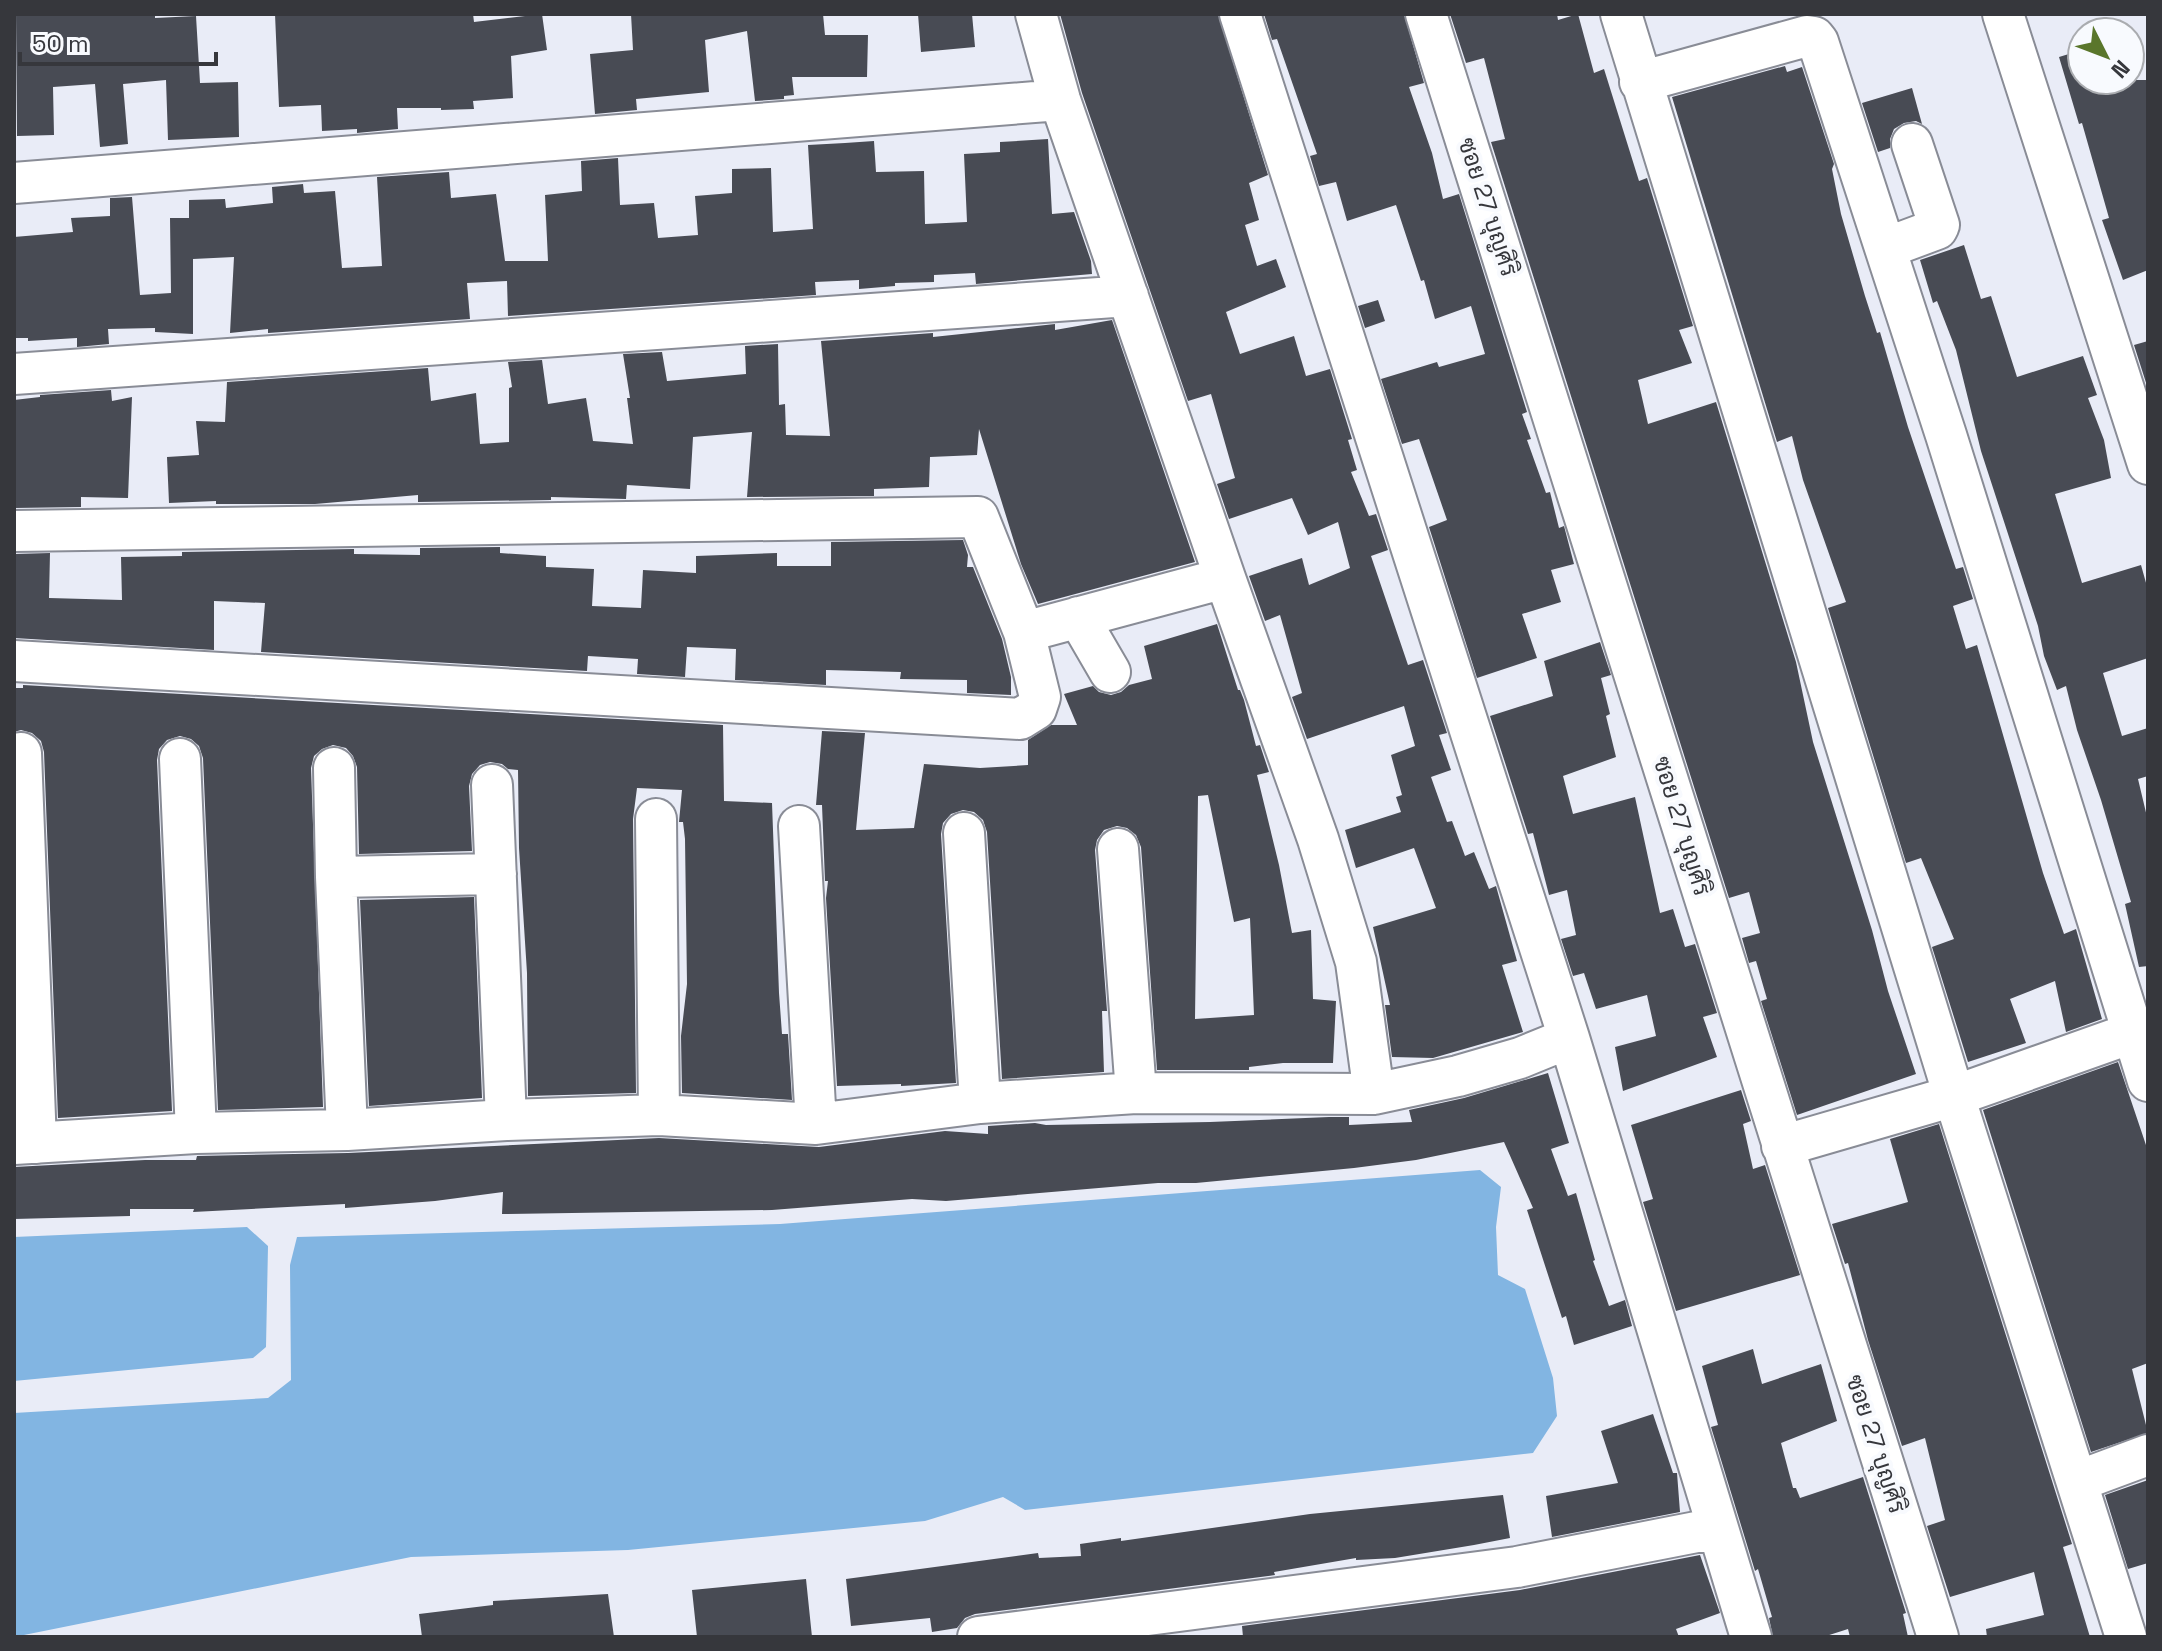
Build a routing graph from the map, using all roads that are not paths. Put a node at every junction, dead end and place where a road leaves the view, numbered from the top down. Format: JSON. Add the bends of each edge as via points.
{"nodes":[{"id":1,"x":1036,"y":14,"type":"edge"},
{"id":2,"x":1240,"y":14,"type":"edge"},
{"id":3,"x":1426,"y":14,"type":"edge"},
{"id":4,"x":1621,"y":14,"type":"edge"},
{"id":5,"x":2003,"y":14,"type":"edge"},
{"id":6,"x":1640,"y":82,"type":"junction"},
{"id":7,"x":1060,"y":100,"type":"junction"},
{"id":8,"x":1912,"y":144,"type":"dead end"},
{"id":9,"x":14,"y":183,"type":"edge"},
{"id":10,"x":1886,"y":248,"type":"junction"},
{"id":11,"x":1128,"y":296,"type":"junction"},
{"id":12,"x":14,"y":374,"type":"edge"},
{"id":13,"x":2148,"y":464,"type":"edge"},
{"id":14,"x":14,"y":531,"type":"edge"},
{"id":15,"x":1225,"y":578,"type":"junction"},
{"id":16,"x":1078,"y":617,"type":"junction"},
{"id":17,"x":1024,"y":632,"type":"junction"},
{"id":18,"x":14,"y":661,"type":"edge"},
{"id":19,"x":1110,"y":672,"type":"dead end"},
{"id":20,"x":21,"y":753,"type":"dead end"},
{"id":21,"x":180,"y":759,"type":"dead end"},
{"id":22,"x":334,"y":768,"type":"dead end"},
{"id":23,"x":492,"y":785,"type":"dead end"},
{"id":24,"x":656,"y":819,"type":"dead end"},
{"id":25,"x":799,"y":826,"type":"dead end"},
{"id":26,"x":964,"y":833,"type":"dead end"},
{"id":27,"x":1118,"y":849,"type":"dead end"},
{"id":28,"x":496,"y":874,"type":"junction"},
{"id":29,"x":336,"y":877,"type":"junction"},
{"id":30,"x":2132,"y":1033,"type":"junction"},
{"id":31,"x":1569,"y":1038,"type":"junction"},
{"id":32,"x":2148,"y":1081,"type":"edge"},
{"id":33,"x":1136,"y":1093,"type":"junction"},
{"id":34,"x":1374,"y":1094,"type":"junction"},
{"id":35,"x":1954,"y":1096,"type":"junction"},
{"id":36,"x":980,"y":1103,"type":"junction"},
{"id":37,"x":659,"y":1115,"type":"junction"},
{"id":38,"x":506,"y":1120,"type":"junction"},
{"id":39,"x":816,"y":1124,"type":"junction"},
{"id":40,"x":347,"y":1130,"type":"junction"},
{"id":41,"x":196,"y":1133,"type":"junction"},
{"id":42,"x":25,"y":1144,"type":"edge"},
{"id":43,"x":1782,"y":1146,"type":"junction"},
{"id":44,"x":2148,"y":1455,"type":"edge"},
{"id":45,"x":2078,"y":1481,"type":"junction"},
{"id":46,"x":1717,"y":1528,"type":"junction"},
{"id":47,"x":978,"y":1637,"type":"edge"},
{"id":48,"x":1751,"y":1637,"type":"edge"},
{"id":49,"x":1938,"y":1637,"type":"edge"},
{"id":50,"x":2126,"y":1637,"type":"edge"}],
"edges":[{"from":1,"to":7,"type":"street"},
{"from":2,"to":31,"type":"street"},
{"from":3,"to":43,"type":"street","name":"ซอย 27 บุญศิริ"},
{"from":4,"to":6,"type":"street"},
{"from":5,"to":13,"type":"street"},
{"from":6,"to":10,"type":"street","via":[[1814,37]]},
{"from":6,"to":35,"type":"street"},
{"from":7,"to":9,"type":"street"},
{"from":7,"to":11,"type":"street"},
{"from":8,"to":10,"type":"street","via":[[1939,225]]},
{"from":10,"to":30,"type":"street"},
{"from":11,"to":12,"type":"street"},
{"from":11,"to":15,"type":"street"},
{"from":14,"to":17,"type":"street","via":[[978,517]]},
{"from":15,"to":16,"type":"street"},
{"from":15,"to":34,"type":"street","via":[[1356,962]]},
{"from":16,"to":17,"type":"street"},
{"from":16,"to":19,"type":"street"},
{"from":17,"to":18,"type":"street","via":[[1040,697],[1036,709],[1020,719]]},
{"from":20,"to":42,"type":"street"},
{"from":21,"to":41,"type":"street"},
{"from":22,"to":29,"type":"street"},
{"from":23,"to":28,"type":"street"},
{"from":24,"to":37,"type":"street"},
{"from":25,"to":39,"type":"street"},
{"from":26,"to":36,"type":"street"},
{"from":27,"to":33,"type":"street"},
{"from":28,"to":29,"type":"street"},
{"from":28,"to":38,"type":"street"},
{"from":29,"to":40,"type":"street"},
{"from":30,"to":32,"type":"street"},
{"from":30,"to":35,"type":"street"},
{"from":31,"to":34,"type":"street","via":[[1442,1081]]},
{"from":31,"to":46,"type":"street"},
{"from":33,"to":34,"type":"street"},
{"from":33,"to":36,"type":"street"},
{"from":35,"to":43,"type":"street"},
{"from":35,"to":45,"type":"street"},
{"from":36,"to":39,"type":"street"},
{"from":37,"to":38,"type":"street"},
{"from":37,"to":39,"type":"street"},
{"from":38,"to":40,"type":"street"},
{"from":40,"to":41,"type":"street"},
{"from":41,"to":42,"type":"street"},
{"from":43,"to":49,"type":"street","name":"ซอย 27 บุญศิริ"},
{"from":44,"to":45,"type":"street"},
{"from":45,"to":50,"type":"street"},
{"from":46,"to":47,"type":"street","via":[[1517,1567]]},
{"from":46,"to":48,"type":"street"}]}
